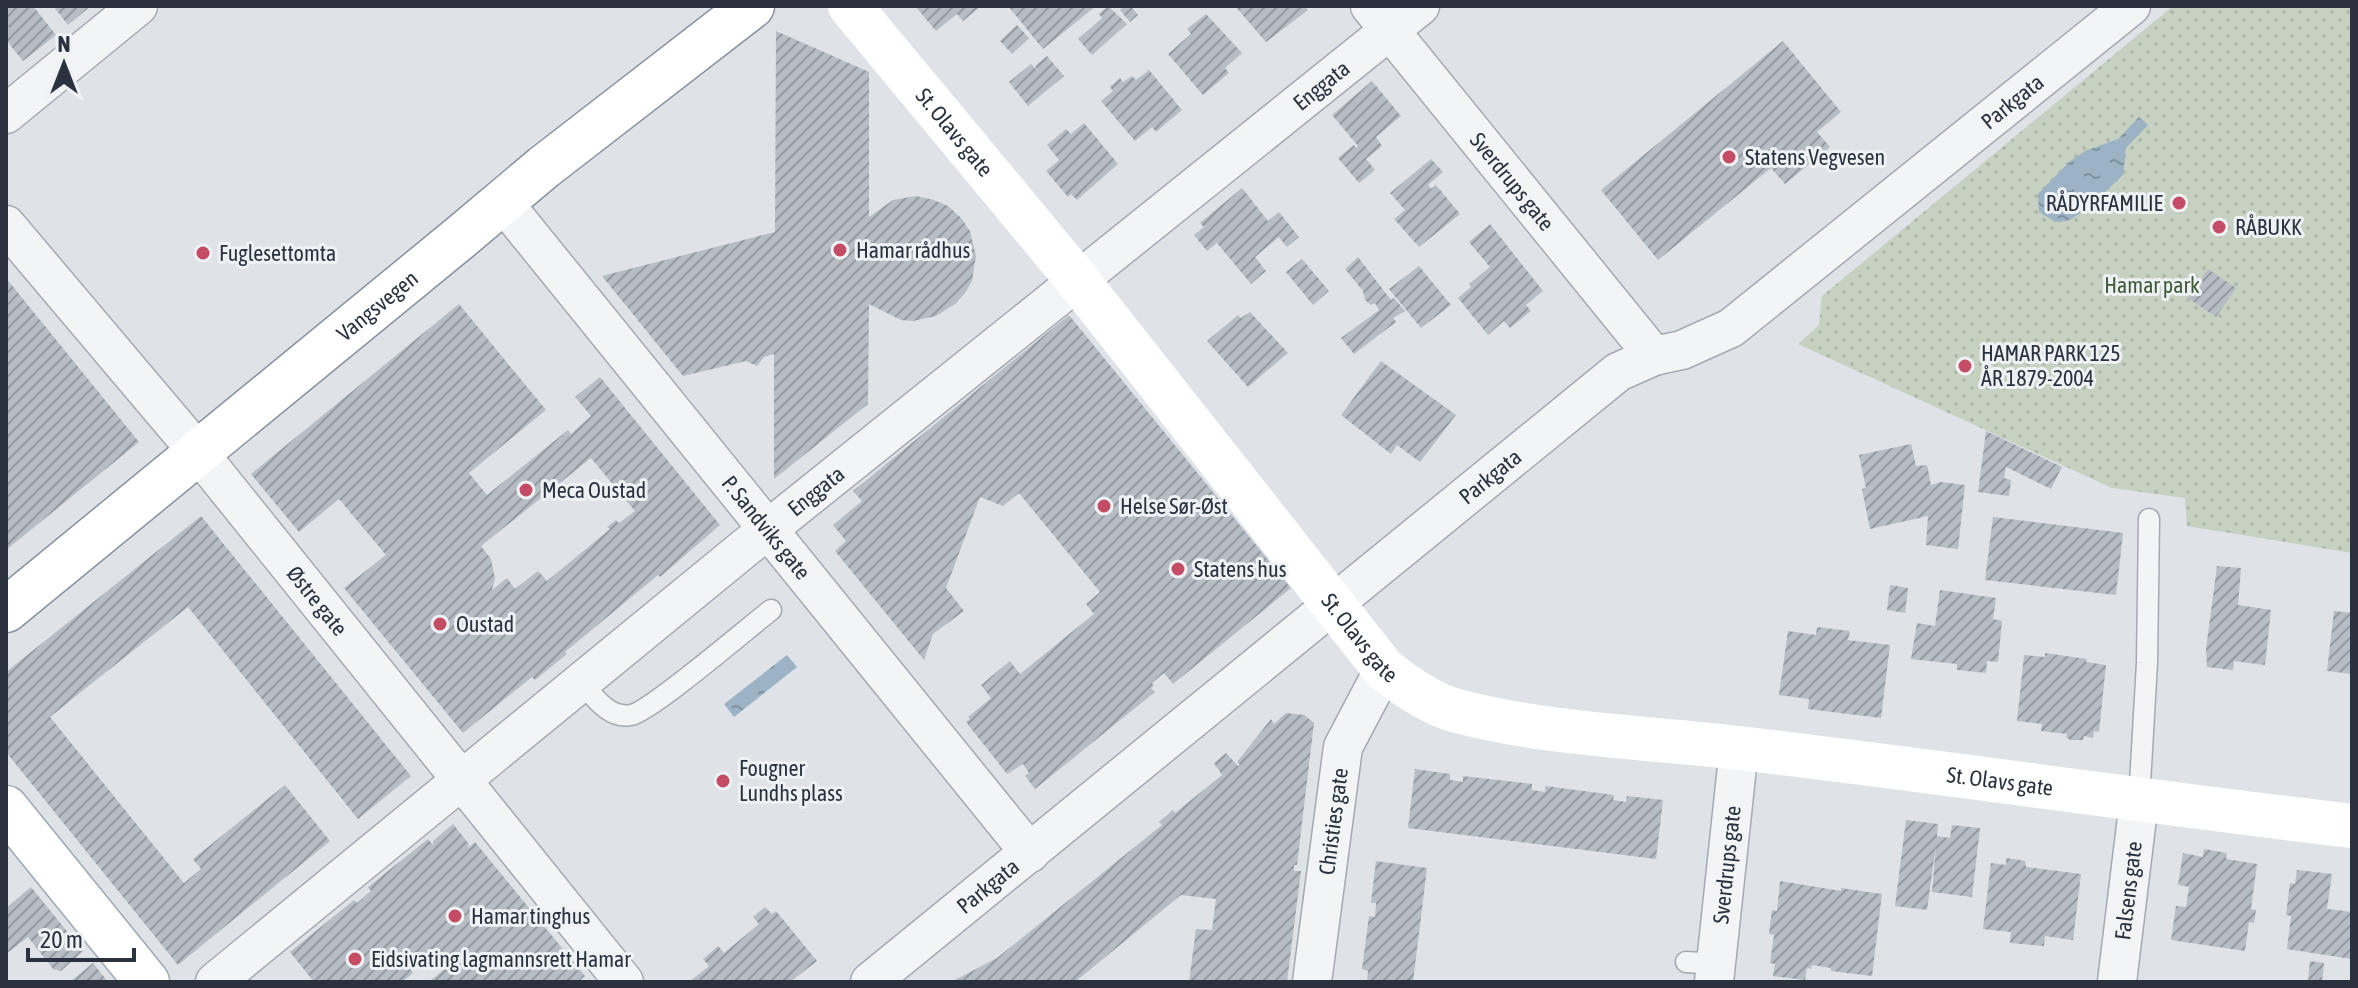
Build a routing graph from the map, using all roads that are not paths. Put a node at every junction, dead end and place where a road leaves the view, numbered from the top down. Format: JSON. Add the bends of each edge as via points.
{"nodes":[{"id":1,"x":138,"y":6,"type":"edge"},
{"id":2,"x":752,"y":6,"type":"edge"},
{"id":3,"x":850,"y":6,"type":"edge"},
{"id":4,"x":1420,"y":6,"type":"edge"},
{"id":5,"x":2131,"y":6,"type":"edge"},
{"id":6,"x":1380,"y":18,"type":"edge"},
{"id":7,"x":6,"y":114,"type":"edge"},
{"id":8,"x":502,"y":201,"type":"junction"},
{"id":9,"x":6,"y":225,"type":"edge"},
{"id":10,"x":1079,"y":282,"type":"junction"},
{"id":11,"x":1654,"y":356,"type":"junction"},
{"id":12,"x":197,"y":451,"type":"junction"},
{"id":13,"x":2149,"y":519,"type":"dead end"},
{"id":14,"x":769,"y":528,"type":"junction"},
{"id":15,"x":1332,"y":603,"type":"junction"},
{"id":16,"x":6,"y":610,"type":"edge"},
{"id":17,"x":771,"y":610,"type":"dead end"},
{"id":18,"x":1384,"y":669,"type":"junction"},
{"id":19,"x":581,"y":682,"type":"junction"},
{"id":20,"x":1739,"y":748,"type":"junction"},
{"id":21,"x":462,"y":779,"type":"junction"},
{"id":22,"x":2139,"y":801,"type":"junction"},
{"id":23,"x":6,"y":808,"type":"edge"},
{"id":24,"x":2352,"y":826,"type":"edge"},
{"id":25,"x":1030,"y":853,"type":"junction"},
{"id":26,"x":1706,"y":969,"type":"edge"},
{"id":27,"x":147,"y":982,"type":"edge"},
{"id":28,"x":215,"y":982,"type":"edge"},
{"id":29,"x":624,"y":982,"type":"edge"},
{"id":30,"x":870,"y":982,"type":"edge"},
{"id":31,"x":1312,"y":982,"type":"edge"},
{"id":32,"x":2117,"y":982,"type":"edge"}],
"edges":[{"from":1,"to":7,"type":"street"},
{"from":2,"to":8,"type":"main road","name":"Vangsvegen"},
{"from":3,"to":10,"type":"main road","name":"St. Olavs gate"},
{"from":4,"to":6,"type":"street","name":"Enggata"},
{"from":5,"to":11,"type":"street","name":"Parkgata","via":[[1731,328]]},
{"from":6,"to":10,"type":"street","name":"Enggata"},
{"from":6,"to":11,"type":"street","name":"Sverdrups gate"},
{"from":8,"to":12,"type":"main road","name":"Vangsvegen"},
{"from":8,"to":14,"type":"street","name":"P. Sandviks gate"},
{"from":9,"to":12,"type":"street","name":"Østre gate"},
{"from":10,"to":14,"type":"street","name":"Enggata"},
{"from":10,"to":15,"type":"main road","name":"St. Olavs gate"},
{"from":11,"to":15,"type":"street","name":"Parkgata","via":[[1618,372]]},
{"from":12,"to":16,"type":"main road","name":"Vangsvegen"},
{"from":12,"to":21,"type":"street","name":"Østre gate"},
{"from":13,"to":22,"type":"lane"},
{"from":14,"to":19,"type":"street","name":"Enggata"},
{"from":14,"to":25,"type":"street","name":"P. Sandviks gate"},
{"from":15,"to":18,"type":"main road","name":"St. Olavs gate"},
{"from":15,"to":25,"type":"street","name":"Parkgata"},
{"from":17,"to":19,"type":"lane","via":[[631,715],[608,711]]},
{"from":18,"to":20,"type":"main road","name":"St. Olavs gate","via":[[1454,710],[1534,727]]},
{"from":18,"to":31,"type":"street","name":"Christies gate","via":[[1343,747]]},
{"from":19,"to":21,"type":"street","name":"Enggata"},
{"from":20,"to":22,"type":"main road","name":"St. Olavs gate"},
{"from":20,"to":26,"type":"street","name":"Sverdrups gate"},
{"from":21,"to":28,"type":"street","name":"Enggata"},
{"from":21,"to":29,"type":"street","name":"Østre gate"},
{"from":22,"to":24,"type":"main road","name":"St. Olavs gate"},
{"from":22,"to":32,"type":"street","name":"Falsens gate"},
{"from":23,"to":27,"type":"main road"},
{"from":25,"to":30,"type":"street","name":"Parkgata"}]}
